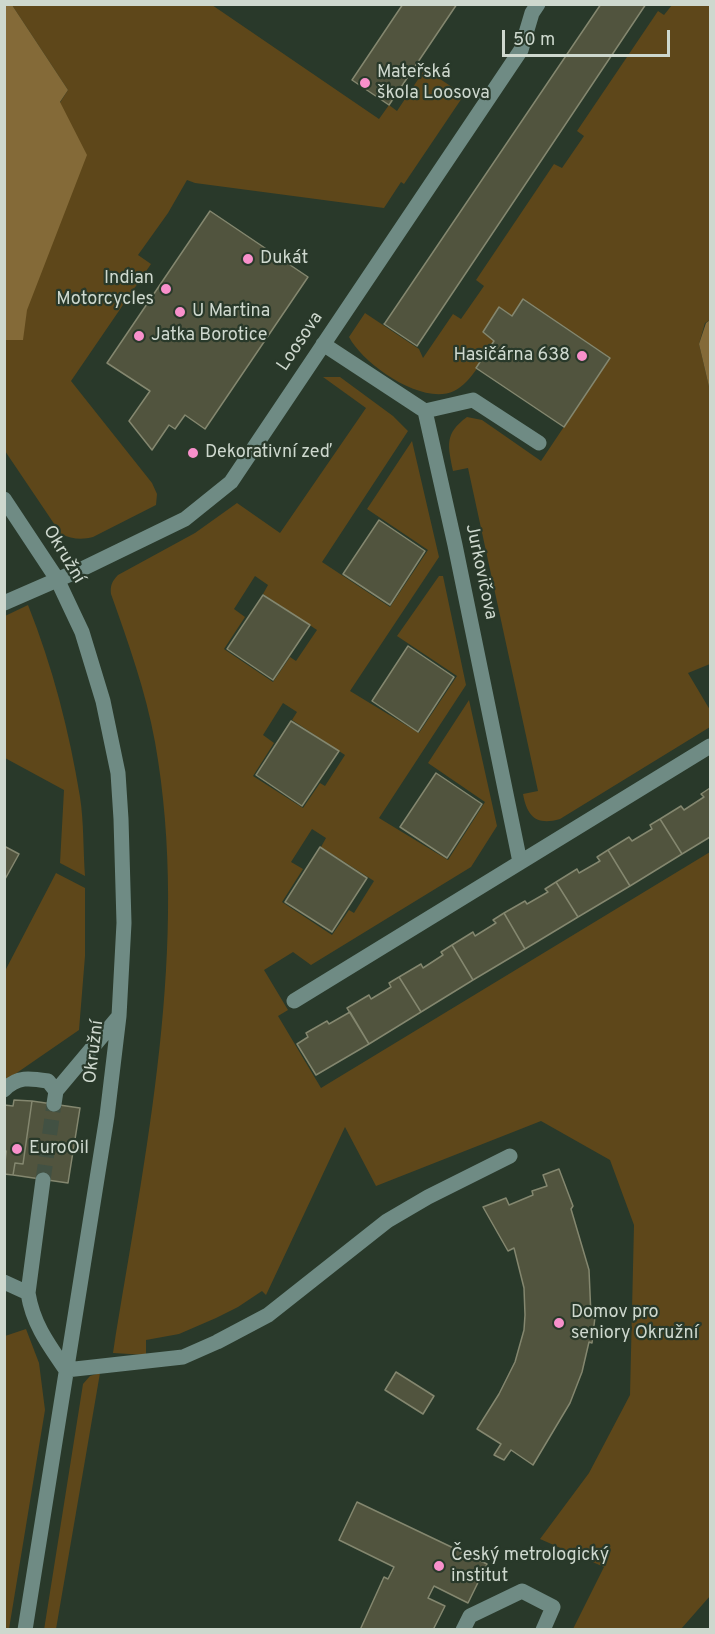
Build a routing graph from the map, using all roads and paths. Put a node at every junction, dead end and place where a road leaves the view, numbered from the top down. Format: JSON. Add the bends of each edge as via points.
{"nodes":[{"id":1,"x":538,"y":4,"type":"edge"},
{"id":2,"x":323,"y":344,"type":"junction"},
{"id":3,"x":425,"y":411,"type":"junction"},
{"id":4,"x":539,"y":443,"type":"dead end"},
{"id":5,"x":4,"y":500,"type":"edge"},
{"id":6,"x":57,"y":579,"type":"junction"},
{"id":7,"x":4,"y":603,"type":"edge"},
{"id":8,"x":711,"y":746,"type":"edge"},
{"id":9,"x":520,"y":862,"type":"junction"},
{"id":10,"x":294,"y":1001,"type":"dead end"},
{"id":11,"x":119,"y":1016,"type":"junction"},
{"id":12,"x":4,"y":1090,"type":"edge"},
{"id":13,"x":510,"y":1156,"type":"dead end"},
{"id":14,"x":43,"y":1180,"type":"tunnel mouth"},
{"id":15,"x":4,"y":1282,"type":"edge"},
{"id":16,"x":28,"y":1293,"type":"junction"},
{"id":17,"x":66,"y":1370,"type":"junction"},
{"id":18,"x":25,"y":1629,"type":"edge"},
{"id":19,"x":463,"y":1629,"type":"edge"},
{"id":20,"x":543,"y":1629,"type":"edge"}],
"edges":[{"from":1,"to":2,"type":"street","name":"Loosova","via":[[521,50]]},
{"from":2,"to":3,"type":"street"},
{"from":2,"to":6,"type":"street","name":"Loosova","via":[[231,482],[184,519]]},
{"from":3,"to":4,"type":"street","via":[[473,400]]},
{"from":3,"to":9,"type":"street","name":"Jurkovičova"},
{"from":5,"to":6,"type":"street","name":"Okružní"},
{"from":6,"to":7,"type":"street","name":"Loosova"},
{"from":6,"to":11,"type":"street","name":"Okružní","via":[[82,632],[103,701],[118,774],[124,923]]},
{"from":8,"to":9,"type":"street"},
{"from":9,"to":10,"type":"street"},
{"from":11,"to":12,"type":"street","via":[[55,1098],[48,1081],[26,1078],[13,1081]]},
{"from":11,"to":17,"type":"street","name":"Okružní"},
{"from":13,"to":17,"type":"street","via":[[387,1221],[268,1315],[217,1342],[183,1357]]},
{"from":14,"to":16,"type":"street"},
{"from":15,"to":16,"type":"street"},
{"from":16,"to":17,"type":"street","via":[[31,1311],[46,1342]]},
{"from":17,"to":18,"type":"street","name":"Okružní"},
{"from":19,"to":20,"type":"street","via":[[470,1616],[522,1591],[553,1607]]}]}
